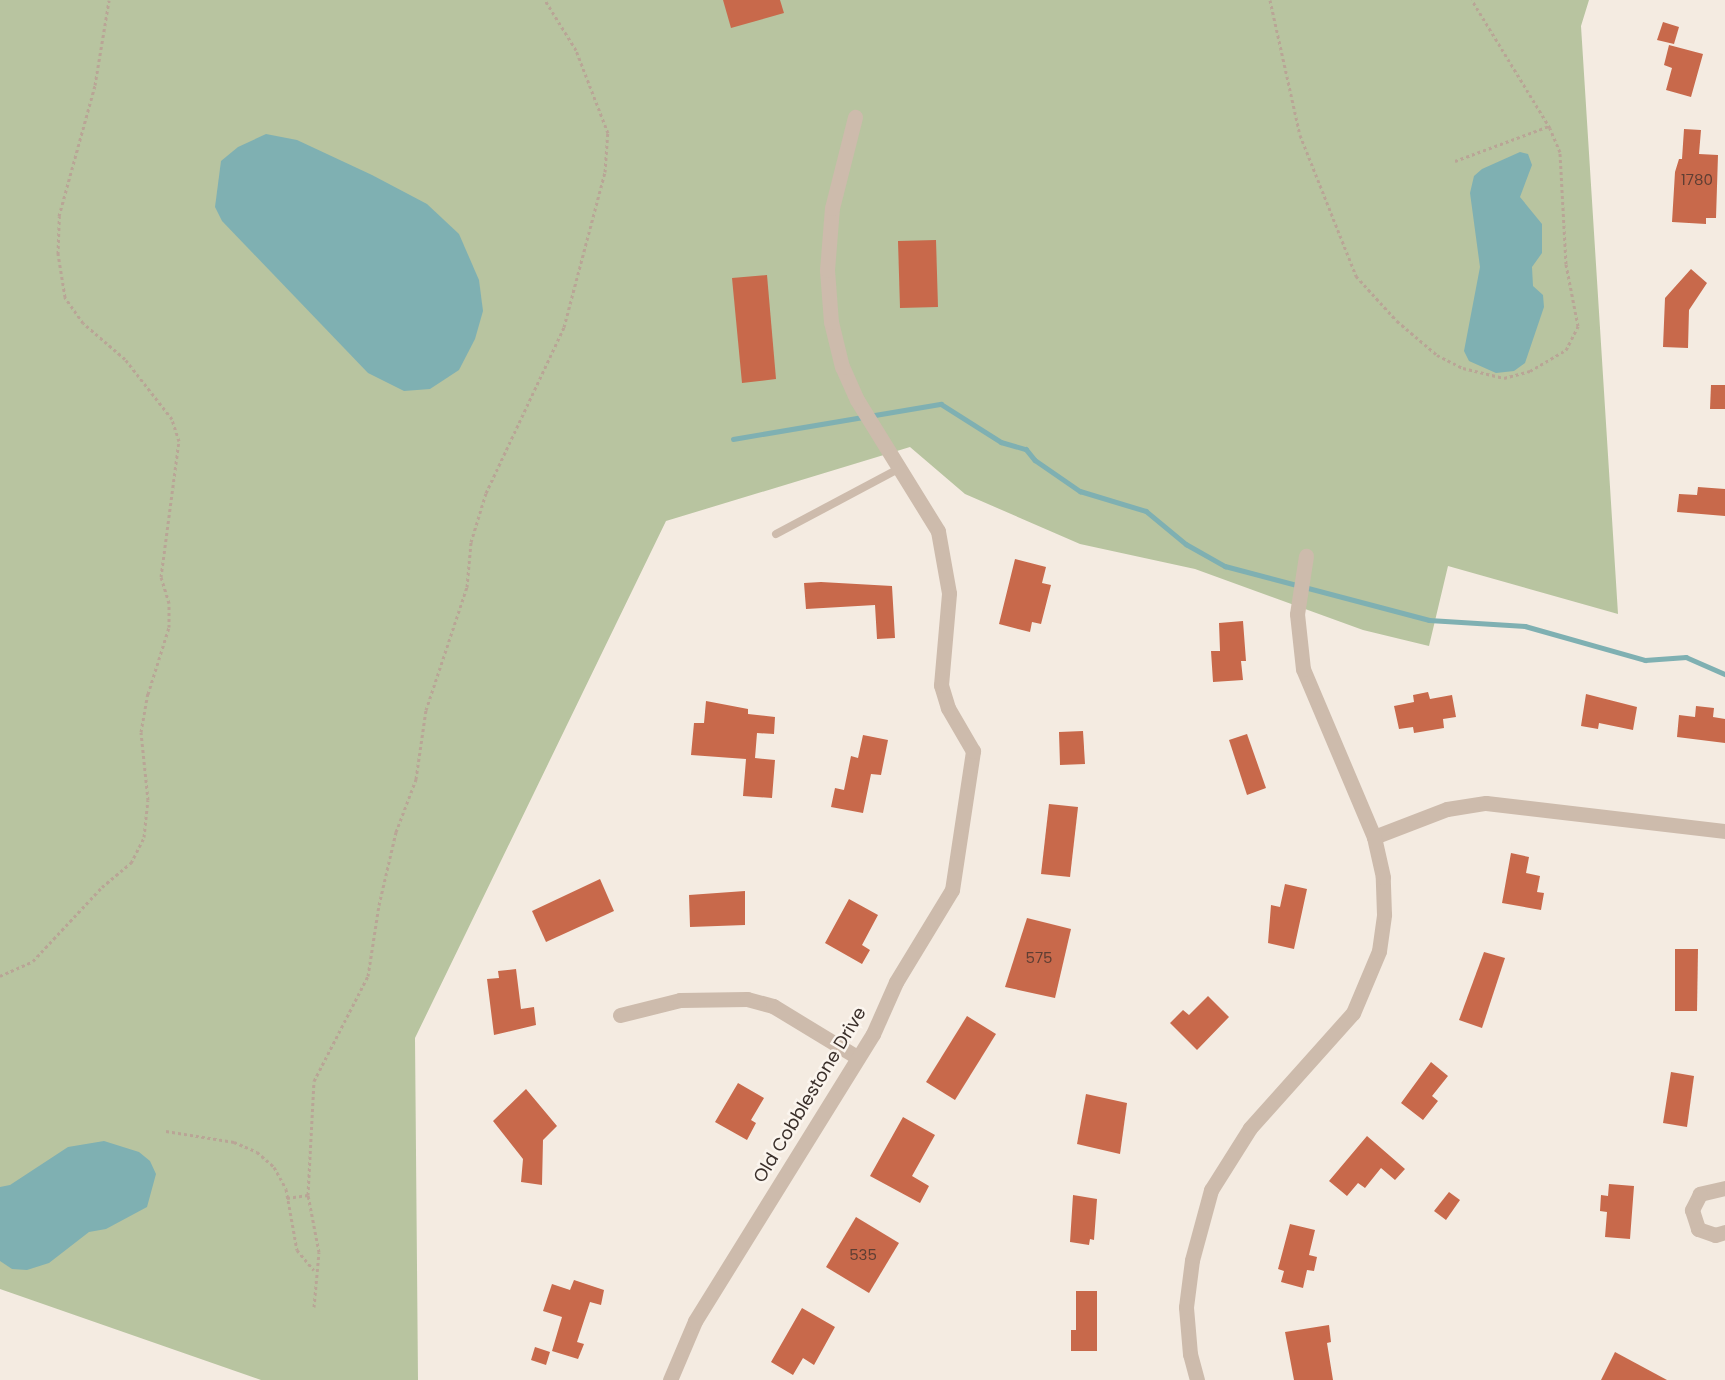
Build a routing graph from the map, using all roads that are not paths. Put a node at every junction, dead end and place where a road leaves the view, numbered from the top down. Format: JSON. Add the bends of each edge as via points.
{"nodes":[{"id":1,"x":855,"y":117,"type":"dead end"},
{"id":2,"x":900,"y":468,"type":"junction"},
{"id":3,"x":776,"y":534,"type":"dead end"},
{"id":4,"x":1306,"y":556,"type":"dead end"},
{"id":5,"x":1725,"y":831,"type":"edge"},
{"id":6,"x":1374,"y":837,"type":"junction"},
{"id":7,"x":620,"y":1015,"type":"dead end"},
{"id":8,"x":857,"y":1057,"type":"junction"},
{"id":9,"x":1725,"y":1188,"type":"edge"},
{"id":10,"x":1725,"y":1232,"type":"edge"},
{"id":11,"x":670,"y":1380,"type":"edge"},
{"id":12,"x":1197,"y":1380,"type":"edge"}],
"edges":[{"from":1,"to":2,"type":"street","via":[[832,208],[826,270],[831,322],[842,367],[857,400]]},
{"from":2,"to":3,"type":"lane"},
{"from":2,"to":8,"type":"street","name":"Old Cobblestone Drive","via":[[938,531],[949,593],[941,685],[948,708],[973,751],[952,890],[896,982],[873,1034]]},
{"from":4,"to":6,"type":"street","via":[[1297,615],[1303,669]]},
{"from":5,"to":6,"type":"street","via":[[1486,803],[1447,809]]},
{"from":6,"to":12,"type":"street","via":[[1383,877],[1384,914],[1367,986],[1338,1034],[1250,1128],[1211,1190],[1192,1260],[1186,1307],[1190,1354]]},
{"from":7,"to":8,"type":"street","via":[[680,1000],[747,999],[773,1006]]},
{"from":8,"to":11,"type":"street","name":"Old Cobblestone Drive","via":[[695,1321]]},
{"from":9,"to":10,"type":"street","via":[[1700,1194],[1692,1210],[1698,1229],[1715,1235]]}]}
